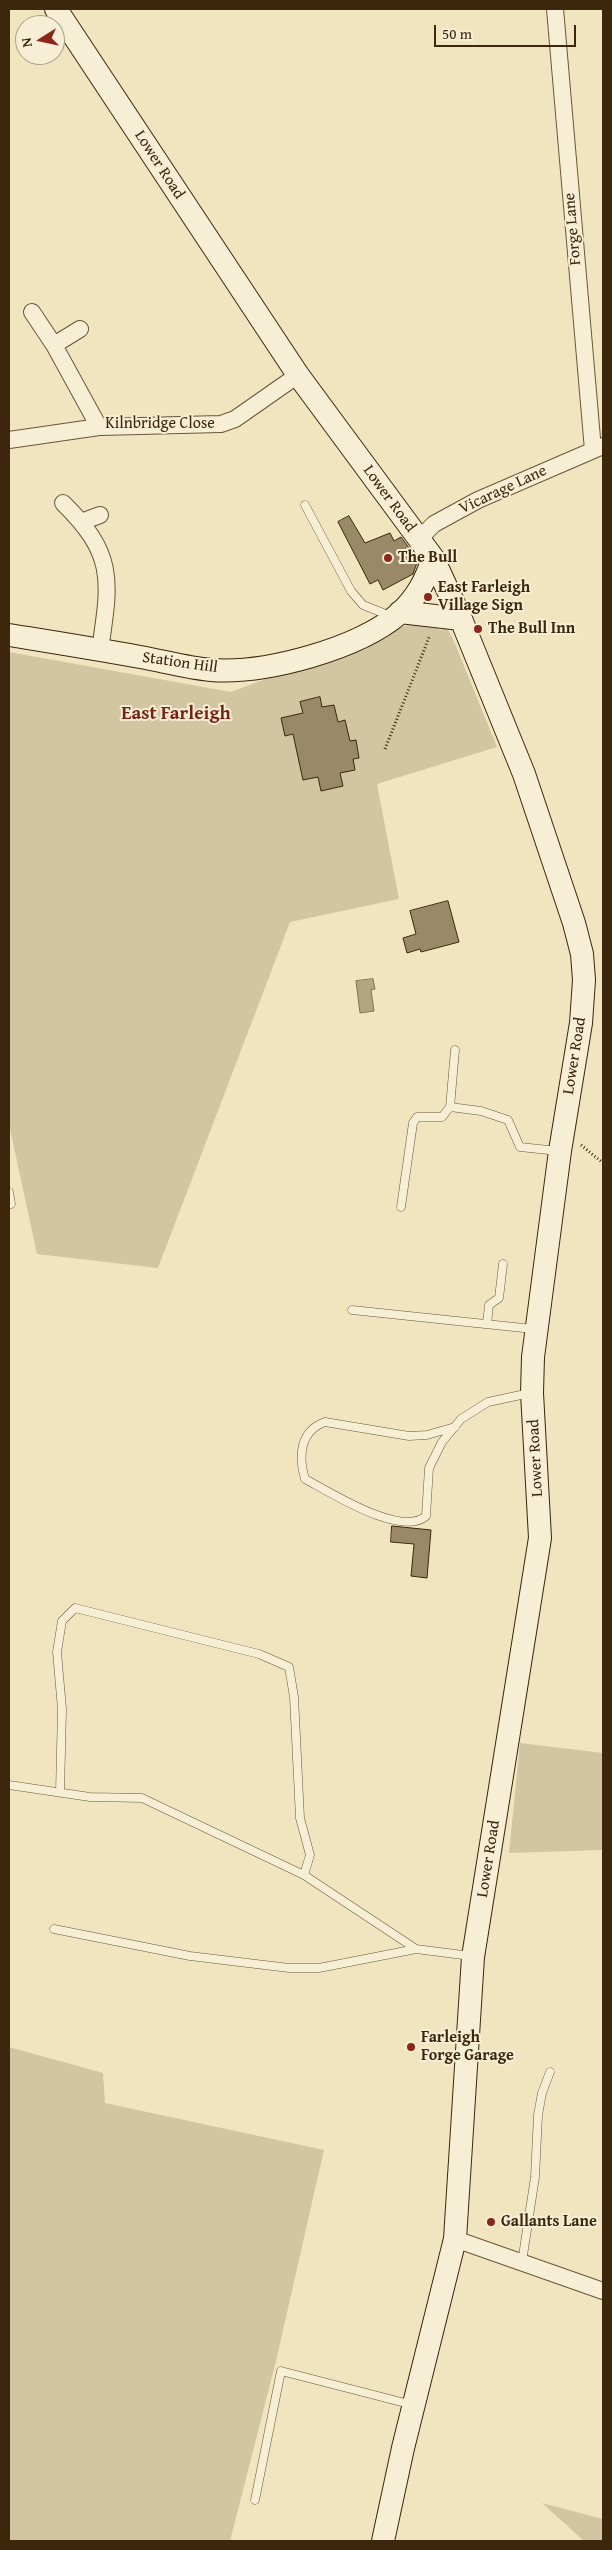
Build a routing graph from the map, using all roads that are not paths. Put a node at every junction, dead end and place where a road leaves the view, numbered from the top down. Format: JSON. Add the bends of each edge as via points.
{"nodes":[{"id":1,"x":56,"y":9,"type":"edge"},
{"id":2,"x":555,"y":9,"type":"edge"},
{"id":3,"x":32,"y":312,"type":"dead end"},
{"id":4,"x":80,"y":329,"type":"dead end"},
{"id":5,"x":54,"y":344,"type":"junction"},
{"id":6,"x":298,"y":375,"type":"junction"},
{"id":7,"x":99,"y":427,"type":"junction"},
{"id":8,"x":9,"y":440,"type":"edge"},
{"id":9,"x":598,"y":448,"type":"edge"},
{"id":10,"x":63,"y":503,"type":"dead end"},
{"id":11,"x":305,"y":505,"type":"dead end"},
{"id":12,"x":100,"y":514,"type":"dead end"},
{"id":13,"x":82,"y":522,"type":"junction"},
{"id":14,"x":418,"y":539,"type":"junction"},
{"id":15,"x":432,"y":558,"type":"junction"},
{"id":16,"x":394,"y":616,"type":"junction"},
{"id":17,"x":461,"y":619,"type":"junction"},
{"id":18,"x":9,"y":635,"type":"edge"},
{"id":19,"x":100,"y":650,"type":"junction"},
{"id":20,"x":454,"y":1050,"type":"dead end"},
{"id":21,"x":450,"y":1107,"type":"junction"},
{"id":22,"x":560,"y":1151,"type":"junction"},
{"id":23,"x":9,"y":1192,"type":"edge"},
{"id":24,"x":11,"y":1204,"type":"dead end"},
{"id":25,"x":401,"y":1206,"type":"dead end"},
{"id":26,"x":503,"y":1264,"type":"dead end"},
{"id":27,"x":352,"y":1310,"type":"dead end"},
{"id":28,"x":488,"y":1324,"type":"junction"},
{"id":29,"x":536,"y":1330,"type":"junction"},
{"id":30,"x":532,"y":1393,"type":"junction"},
{"id":31,"x":455,"y":1426,"type":"junction"},
{"id":32,"x":9,"y":1785,"type":"edge"},
{"id":33,"x":60,"y":1792,"type":"junction"},
{"id":34,"x":304,"y":1875,"type":"junction"},
{"id":35,"x":54,"y":1929,"type":"dead end"},
{"id":36,"x":416,"y":1948,"type":"junction"},
{"id":37,"x":473,"y":1957,"type":"junction"},
{"id":38,"x":550,"y":2072,"type":"dead end"},
{"id":39,"x":455,"y":2239,"type":"junction"},
{"id":40,"x":522,"y":2262,"type":"junction"},
{"id":41,"x":603,"y":2291,"type":"edge"},
{"id":42,"x":415,"y":2405,"type":"junction"},
{"id":43,"x":255,"y":2500,"type":"dead end"},
{"id":44,"x":383,"y":2541,"type":"edge"}],
"edges":[{"from":1,"to":6,"type":"main road","name":"Lower Road"},
{"from":2,"to":9,"type":"street","name":"Forge Lane"},
{"from":3,"to":5,"type":"street","name":"Kilnbridge Close"},
{"from":4,"to":5,"type":"street"},
{"from":5,"to":7,"type":"street","name":"Kilnbridge Close"},
{"from":6,"to":7,"type":"street","name":"Kilnbridge Close","via":[[236,419],[221,424]]},
{"from":6,"to":14,"type":"main road","name":"Lower Road"},
{"from":7,"to":8,"type":"street"},
{"from":9,"to":14,"type":"street","name":"Vicarage Lane","via":[[478,500],[434,524]]},
{"from":10,"to":13,"type":"street"},
{"from":11,"to":16,"type":"lane","via":[[351,590],[363,604]]},
{"from":12,"to":13,"type":"street"},
{"from":13,"to":19,"type":"street","via":[[106,567],[107,602]]},
{"from":14,"to":15,"type":"main road","name":"Lower Road"},
{"from":15,"to":16,"type":"main road","name":"Station Hill","via":[[425,582]]},
{"from":15,"to":17,"type":"main road","name":"Lower Road"},
{"from":16,"to":17,"type":"main road"},
{"from":16,"to":19,"type":"main road","name":"Station Hill","via":[[365,635],[343,644],[283,664],[245,669],[210,670]]},
{"from":17,"to":22,"type":"main road","name":"Lower Road","via":[[524,774],[582,954],[581,1022]]},
{"from":18,"to":19,"type":"main road","name":"Station Hill"},
{"from":20,"to":21,"type":"lane"},
{"from":21,"to":22,"type":"lane","via":[[481,1111],[508,1120],[520,1147]]},
{"from":21,"to":25,"type":"lane","via":[[442,1117],[417,1117],[412,1123]]},
{"from":22,"to":29,"type":"main road","name":"Lower Road"},
{"from":23,"to":24,"type":"lane"},
{"from":26,"to":28,"type":"lane","via":[[498,1298],[489,1305]]},
{"from":27,"to":28,"type":"lane"},
{"from":28,"to":29,"type":"lane"},
{"from":29,"to":30,"type":"main road","name":"Lower Road"},
{"from":30,"to":31,"type":"lane","via":[[488,1402]]},
{"from":30,"to":37,"type":"main road","name":"Lower Road","via":[[540,1538]]},
{"from":31,"to":31,"type":"lane","via":[[428,1468],[426,1516],[420,1521],[408,1522],[375,1515],[305,1479],[300,1465],[305,1438],[312,1427],[325,1422],[409,1436],[427,1435]]},
{"from":32,"to":33,"type":"lane"},
{"from":33,"to":34,"type":"lane","via":[[142,1798]]},
{"from":33,"to":34,"type":"lane","via":[[62,1709],[57,1652],[62,1621],[75,1608],[259,1654],[288,1667],[294,1697],[300,1818],[310,1855]]},
{"from":34,"to":36,"type":"lane"},
{"from":35,"to":36,"type":"lane","via":[[190,1956],[289,1968],[319,1968]]},
{"from":36,"to":37,"type":"lane"},
{"from":37,"to":39,"type":"main road","name":"Lower Road"},
{"from":38,"to":40,"type":"lane","via":[[538,2115],[536,2177]]},
{"from":39,"to":40,"type":"street"},
{"from":39,"to":42,"type":"main road","name":"Lower Road"},
{"from":40,"to":41,"type":"street"},
{"from":42,"to":43,"type":"lane","via":[[281,2371]]},
{"from":42,"to":44,"type":"main road","name":"Lower Road","via":[[402,2448]]}]}
